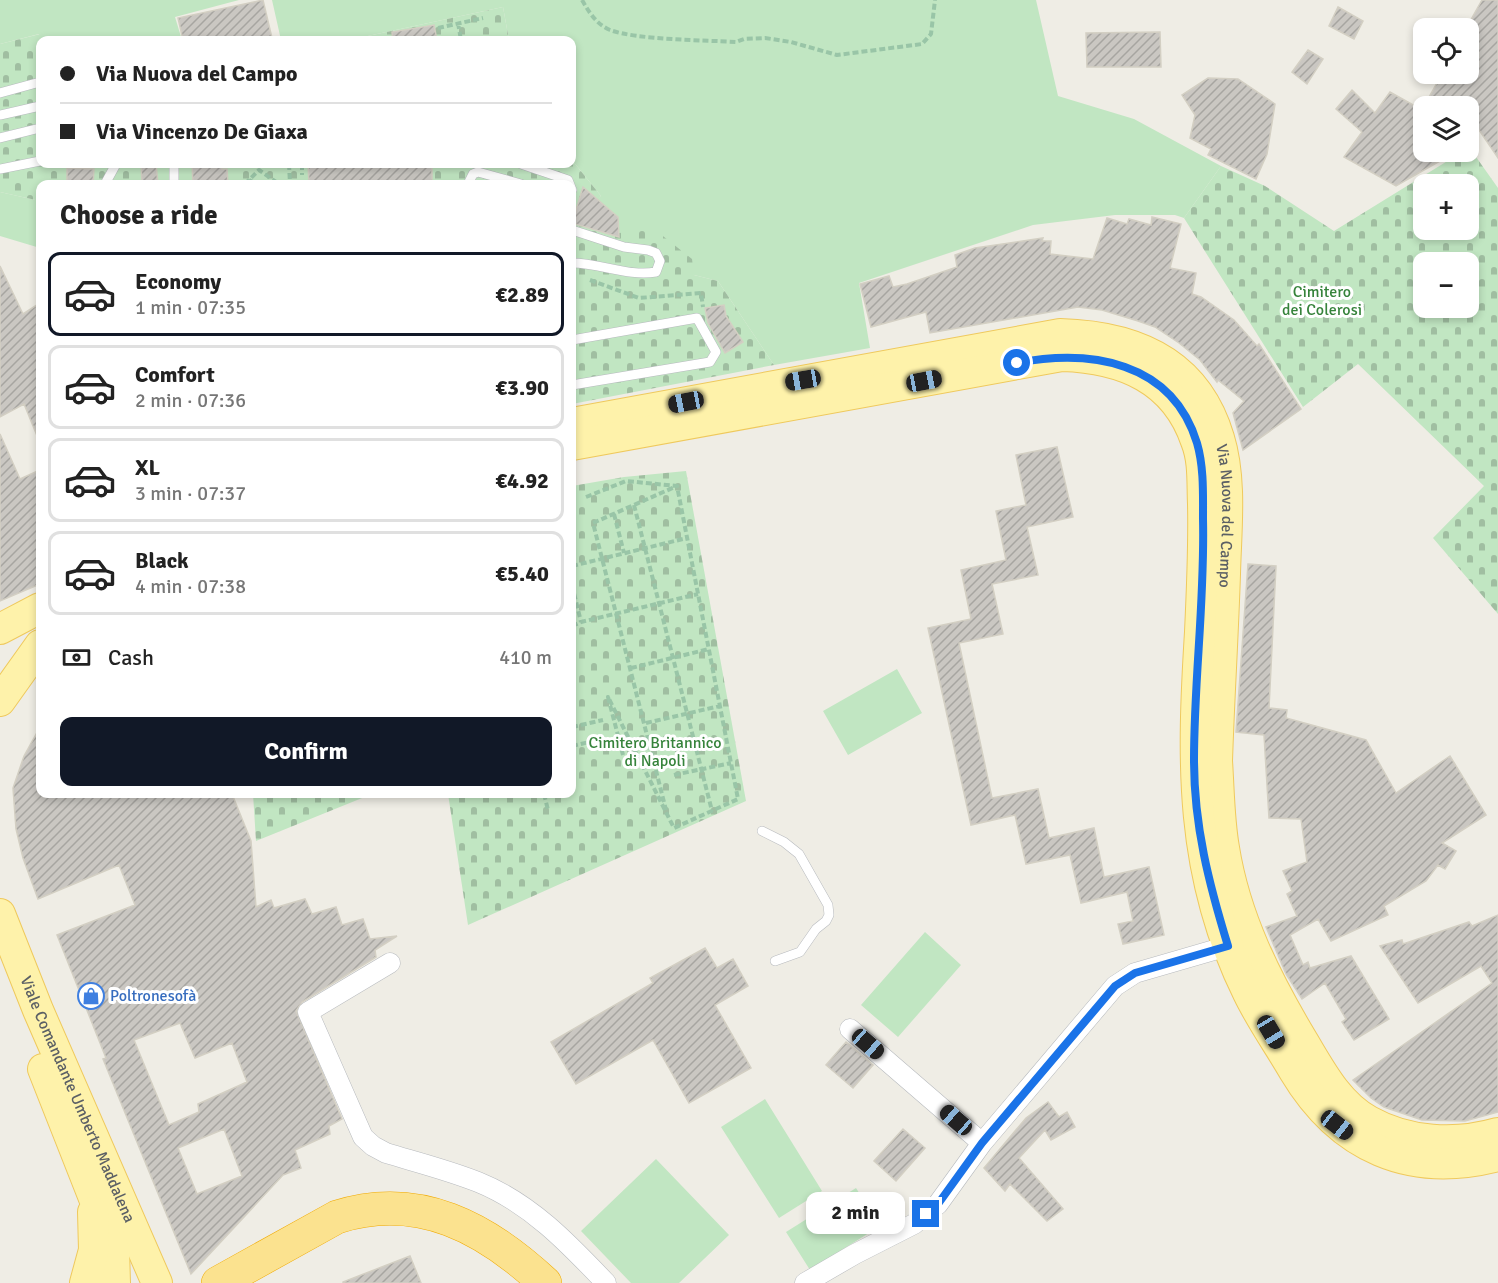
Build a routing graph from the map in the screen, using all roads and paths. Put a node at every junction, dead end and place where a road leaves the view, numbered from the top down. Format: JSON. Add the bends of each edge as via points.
{"nodes":[{"id":1,"x":582,"y":0,"type":"edge"},
{"id":2,"x":935,"y":0,"type":"edge"},
{"id":3,"x":483,"y":18,"type":"dead end"},
{"id":4,"x":458,"y":23,"type":"junction"},
{"id":5,"x":438,"y":27,"type":"dead end"},
{"id":6,"x":460,"y":36,"type":"edge"},
{"id":7,"x":36,"y":83,"type":"edge"},
{"id":8,"x":0,"y":93,"type":"edge"},
{"id":9,"x":36,"y":107,"type":"edge"},
{"id":10,"x":0,"y":115,"type":"edge"},
{"id":11,"x":36,"y":129,"type":"edge"},
{"id":12,"x":0,"y":138,"type":"edge"},
{"id":13,"x":36,"y":162,"type":"edge"},
{"id":14,"x":174,"y":168,"type":"edge"},
{"id":15,"x":302,"y":168,"type":"edge"},
{"id":16,"x":533,"y":168,"type":"edge"},
{"id":17,"x":0,"y":169,"type":"edge"},
{"id":18,"x":302,"y":175,"type":"dead end"},
{"id":19,"x":174,"y":180,"type":"dead end"},
{"id":20,"x":249,"y":180,"type":"edge"},
{"id":21,"x":273,"y":180,"type":"edge"},
{"id":22,"x":470,"y":180,"type":"edge"},
{"id":23,"x":507,"y":180,"type":"edge"},
{"id":24,"x":568,"y":180,"type":"edge"},
{"id":25,"x":576,"y":231,"type":"edge"},
{"id":26,"x":576,"y":263,"type":"edge"},
{"id":27,"x":585,"y":278,"type":"dead end"},
{"id":28,"x":703,"y":307,"type":"dead end"},
{"id":29,"x":576,"y":339,"type":"edge"},
{"id":30,"x":576,"y":384,"type":"edge"},
{"id":31,"x":576,"y":422,"type":"edge"},
{"id":32,"x":576,"y":444,"type":"edge"},
{"id":33,"x":677,"y":486,"type":"junction"},
{"id":34,"x":586,"y":497,"type":"dead end"},
{"id":35,"x":634,"y":506,"type":"junction"},
{"id":36,"x":614,"y":514,"type":"junction"},
{"id":37,"x":687,"y":538,"type":"junction"},
{"id":38,"x":645,"y":548,"type":"junction"},
{"id":39,"x":624,"y":553,"type":"junction"},
{"id":40,"x":603,"y":558,"type":"junction"},
{"id":41,"x":576,"y":565,"type":"edge"},
{"id":42,"x":698,"y":594,"type":"junction"},
{"id":43,"x":576,"y":601,"type":"edge"},
{"id":44,"x":659,"y":603,"type":"junction"},
{"id":45,"x":36,"y":610,"type":"edge"},
{"id":46,"x":617,"y":613,"type":"junction"},
{"id":47,"x":581,"y":622,"type":"junction"},
{"id":48,"x":576,"y":624,"type":"edge"},
{"id":49,"x":0,"y":629,"type":"edge"},
{"id":50,"x":36,"y":640,"type":"edge"},
{"id":51,"x":709,"y":649,"type":"junction"},
{"id":52,"x":36,"y":651,"type":"edge"},
{"id":53,"x":673,"y":658,"type":"junction"},
{"id":54,"x":631,"y":668,"type":"junction"},
{"id":55,"x":0,"y":670,"type":"edge"},
{"id":56,"x":0,"y":701,"type":"edge"},
{"id":57,"x":720,"y":706,"type":"junction"},
{"id":58,"x":687,"y":714,"type":"junction"},
{"id":59,"x":603,"y":720,"type":"dead end"},
{"id":60,"x":646,"y":723,"type":"junction"},
{"id":61,"x":576,"y":726,"type":"edge"},
{"id":62,"x":602,"y":740,"type":"dead end"},
{"id":63,"x":576,"y":745,"type":"edge"},
{"id":64,"x":623,"y":755,"type":"dead end"},
{"id":65,"x":731,"y":763,"type":"junction"},
{"id":66,"x":701,"y":769,"type":"junction"},
{"id":67,"x":674,"y":775,"type":"dead end"},
{"id":68,"x":545,"y":798,"type":"edge"},
{"id":69,"x":548,"y":810,"type":"dead end"},
{"id":70,"x":712,"y":811,"type":"junction"},
{"id":71,"x":666,"y":812,"type":"junction"},
{"id":72,"x":762,"y":831,"type":"dead end"},
{"id":73,"x":0,"y":914,"type":"edge"},
{"id":74,"x":1238,"y":942,"type":"junction"},
{"id":75,"x":775,"y":961,"type":"dead end"},
{"id":76,"x":390,"y":963,"type":"dead end"},
{"id":77,"x":0,"y":967,"type":"edge"},
{"id":78,"x":850,"y":1029,"type":"dead end"},
{"id":79,"x":1498,"y":1133,"type":"edge"},
{"id":80,"x":982,"y":1143,"type":"junction"},
{"id":81,"x":1498,"y":1156,"type":"edge"},
{"id":82,"x":91,"y":1191,"type":"junction"},
{"id":83,"x":86,"y":1283,"type":"edge"},
{"id":84,"x":115,"y":1283,"type":"edge"},
{"id":85,"x":157,"y":1283,"type":"edge"},
{"id":86,"x":218,"y":1283,"type":"edge"},
{"id":87,"x":264,"y":1283,"type":"edge"},
{"id":88,"x":512,"y":1283,"type":"edge"},
{"id":89,"x":545,"y":1283,"type":"edge"},
{"id":90,"x":606,"y":1283,"type":"edge"},
{"id":91,"x":805,"y":1283,"type":"edge"}],
"edges":[{"from":1,"to":2,"type":"path","via":[[592,18],[609,29],[631,34],[736,42],[765,38],[837,55],[922,44],[931,34]]},
{"from":3,"to":4,"type":"path"},
{"from":4,"to":5,"type":"path"},
{"from":4,"to":6,"type":"path"},
{"from":7,"to":8,"type":"lane"},
{"from":9,"to":10,"type":"lane"},
{"from":11,"to":12,"type":"lane"},
{"from":13,"to":17,"type":"lane"},
{"from":14,"to":19,"type":"lane"},
{"from":15,"to":18,"type":"path"},
{"from":16,"to":24,"type":"lane"},
{"from":20,"to":21,"type":"path","via":[[258,170]]},
{"from":22,"to":23,"type":"lane","via":[[478,172]]},
{"from":25,"to":26,"type":"lane","via":[[648,250],[656,253],[660,261],[656,272],[646,274]]},
{"from":27,"to":28,"type":"path","via":[[639,298],[700,293]]},
{"from":29,"to":30,"type":"lane","via":[[697,318],[716,352],[711,362]]},
{"from":31,"to":74,"type":"main road","name":"Via Nuova del Campo","via":[[1060,333],[1110,337],[1133,345],[1177,371],[1208,412],[1224,459],[1226,536],[1217,761],[1224,849]]},
{"from":32,"to":74,"type":"main road","name":"Via Nuova del Campo","via":[[1062,356],[1104,360],[1146,376],[1163,388],[1188,423],[1201,459],[1203,536],[1194,761],[1201,852]]},
{"from":33,"to":34,"type":"path","via":[[626,482]]},
{"from":33,"to":35,"type":"path"},
{"from":33,"to":37,"type":"path"},
{"from":35,"to":36,"type":"path"},
{"from":35,"to":38,"type":"path"},
{"from":36,"to":39,"type":"path"},
{"from":36,"to":40,"type":"path","via":[[593,523]]},
{"from":37,"to":38,"type":"path"},
{"from":37,"to":42,"type":"path"},
{"from":38,"to":39,"type":"path"},
{"from":38,"to":44,"type":"path"},
{"from":39,"to":40,"type":"path"},
{"from":40,"to":41,"type":"path"},
{"from":40,"to":46,"type":"path"},
{"from":42,"to":44,"type":"path"},
{"from":42,"to":51,"type":"path"},
{"from":43,"to":47,"type":"path"},
{"from":44,"to":46,"type":"path"},
{"from":44,"to":53,"type":"path"},
{"from":45,"to":49,"type":"main road"},
{"from":46,"to":47,"type":"path"},
{"from":46,"to":54,"type":"path"},
{"from":47,"to":48,"type":"path"},
{"from":50,"to":55,"type":"main road","via":[[23,647]]},
{"from":51,"to":53,"type":"path"},
{"from":51,"to":57,"type":"path"},
{"from":52,"to":56,"type":"main road"},
{"from":53,"to":54,"type":"path"},
{"from":53,"to":58,"type":"path"},
{"from":54,"to":60,"type":"path"},
{"from":57,"to":58,"type":"path"},
{"from":57,"to":65,"type":"path"},
{"from":58,"to":60,"type":"path"},
{"from":58,"to":66,"type":"path"},
{"from":59,"to":61,"type":"path"},
{"from":60,"to":71,"type":"path"},
{"from":62,"to":63,"type":"path"},
{"from":64,"to":71,"type":"path","via":[[608,697]]},
{"from":65,"to":66,"type":"path"},
{"from":65,"to":70,"type":"path","via":[[738,799]]},
{"from":66,"to":67,"type":"path"},
{"from":66,"to":70,"type":"path"},
{"from":68,"to":69,"type":"path"},
{"from":70,"to":71,"type":"path","via":[[674,828]]},
{"from":72,"to":75,"type":"lane","via":[[800,854],[829,909],[826,921],[800,952]]},
{"from":73,"to":85,"type":"main road","name":"Viale Comandante Umberto Maddalena"},
{"from":74,"to":79,"type":"main road","name":"Via Nuova del Campo","via":[[1269,984],[1336,1093],[1368,1120],[1424,1140],[1469,1140]]},
{"from":74,"to":80,"type":"street","via":[[1135,973],[1115,986]]},
{"from":74,"to":81,"type":"main road","name":"Via Nuova del Campo","via":[[1248,994],[1318,1107],[1355,1139],[1379,1151],[1422,1162],[1471,1163]]},
{"from":76,"to":90,"type":"street","via":[[308,1012],[363,1137],[386,1153],[478,1182],[524,1206],[564,1239]]},
{"from":77,"to":82,"type":"main road","name":"Viale Comandante Umberto Maddalena"},
{"from":78,"to":80,"type":"street"},
{"from":80,"to":91,"type":"street","via":[[938,1204],[914,1224]]},
{"from":82,"to":83,"type":"main road","via":[[95,1232]]},
{"from":82,"to":84,"type":"main road","name":"Viale Comandante Umberto Maddalena","via":[[114,1249]]},
{"from":86,"to":89,"type":"highway","via":[[337,1217],[398,1207],[439,1215],[480,1233]]},
{"from":87,"to":88,"type":"highway","via":[[336,1241],[383,1229],[402,1229],[438,1238],[477,1258]]}]}
